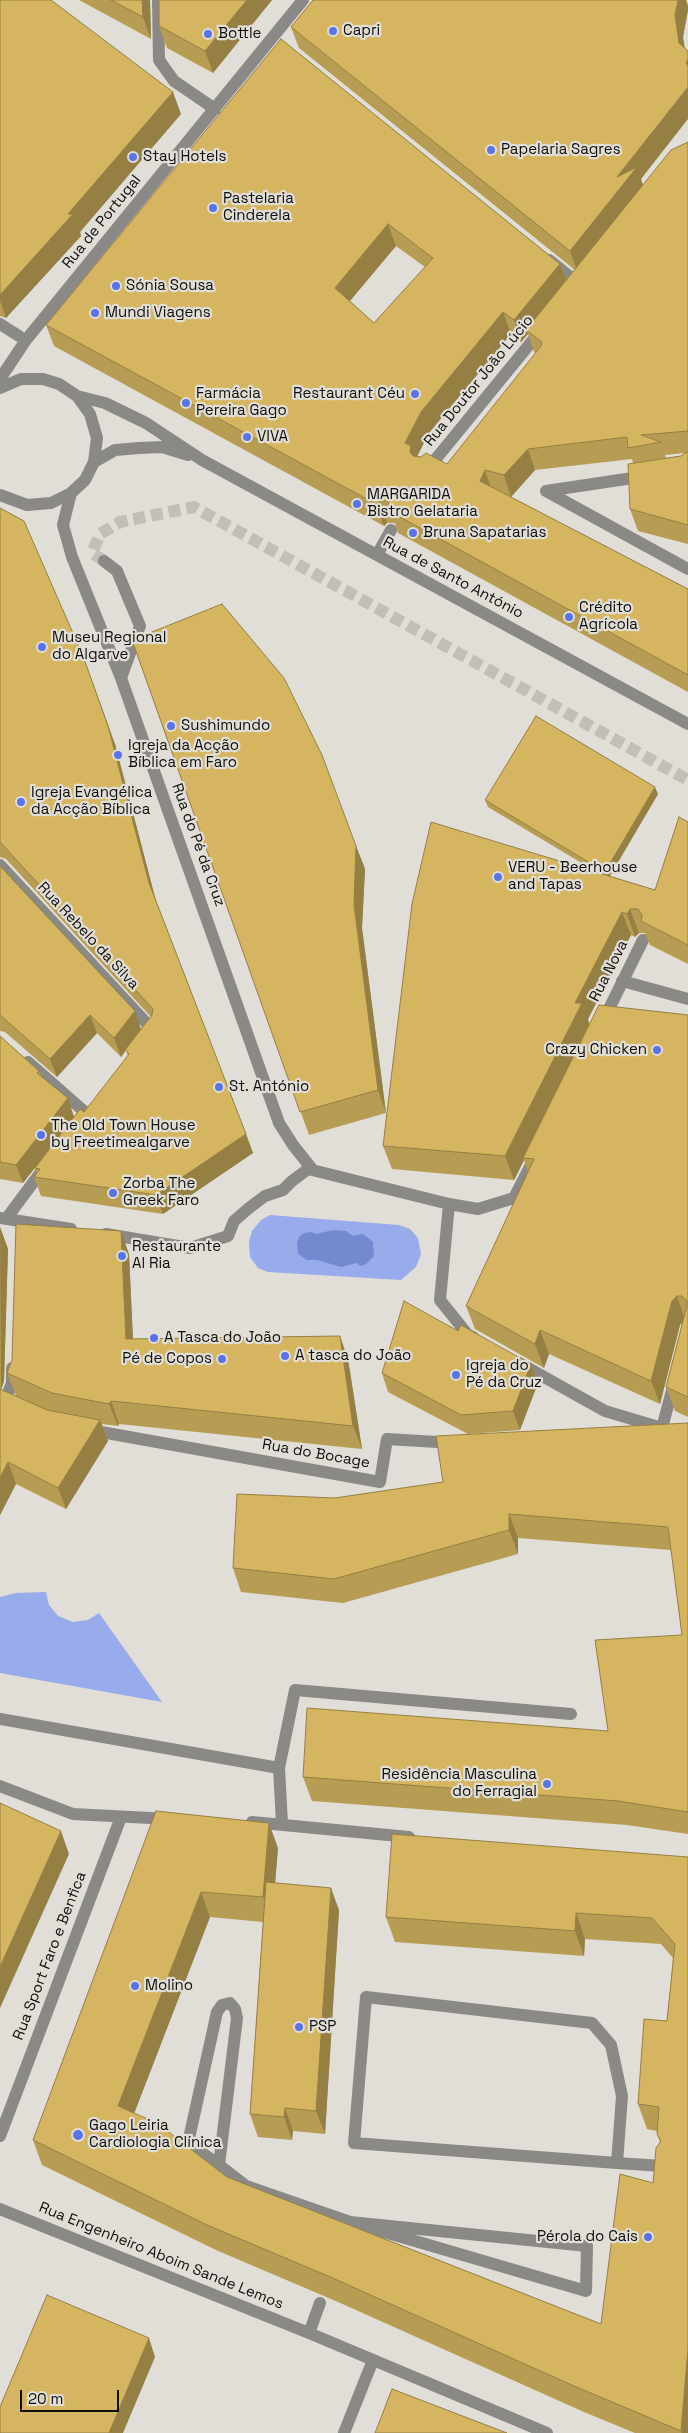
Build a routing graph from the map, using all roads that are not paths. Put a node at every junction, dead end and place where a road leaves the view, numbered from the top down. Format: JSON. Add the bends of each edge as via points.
{"nodes":[{"id":1,"x":158,"y":0,"type":"edge"},
{"id":2,"x":303,"y":0,"type":"edge"},
{"id":3,"x":215,"y":108,"type":"junction"},
{"id":4,"x":541,"y":253,"type":"edge"},
{"id":5,"x":579,"y":284,"type":"edge"},
{"id":6,"x":548,"y":322,"type":"edge"},
{"id":7,"x":0,"y":324,"type":"edge"},
{"id":8,"x":19,"y":342,"type":"junction"},
{"id":9,"x":0,"y":379,"type":"edge"},
{"id":10,"x":0,"y":388,"type":"edge"},
{"id":11,"x":77,"y":396,"type":"junction"},
{"id":12,"x":202,"y":460,"type":"junction"},
{"id":13,"x":94,"y":462,"type":"junction"},
{"id":14,"x":426,"y":471,"type":"edge"},
{"id":15,"x":660,"y":474,"type":"edge"},
{"id":16,"x":71,"y":493,"type":"junction"},
{"id":17,"x":0,"y":495,"type":"edge"},
{"id":18,"x":391,"y":530,"type":"edge"},
{"id":19,"x":377,"y":554,"type":"junction"},
{"id":20,"x":104,"y":561,"type":"tunnel mouth"},
{"id":21,"x":688,"y":569,"type":"edge"},
{"id":22,"x":121,"y":678,"type":"junction"},
{"id":23,"x":688,"y":724,"type":"edge"},
{"id":24,"x":0,"y":864,"type":"edge"},
{"id":25,"x":643,"y":940,"type":"edge"},
{"id":26,"x":622,"y":981,"type":"junction"},
{"id":27,"x":688,"y":999,"type":"edge"},
{"id":28,"x":596,"y":1033,"type":"edge"},
{"id":29,"x":140,"y":1044,"type":"edge"},
{"id":30,"x":22,"y":1056,"type":"edge"},
{"id":31,"x":86,"y":1113,"type":"edge"},
{"id":32,"x":540,"y":1146,"type":"edge"},
{"id":33,"x":52,"y":1159,"type":"edge"},
{"id":34,"x":308,"y":1169,"type":"junction"},
{"id":35,"x":449,"y":1204,"type":"junction"},
{"id":36,"x":8,"y":1219,"type":"edge"},
{"id":37,"x":16,"y":1237,"type":"edge"},
{"id":38,"x":485,"y":1344,"type":"edge"},
{"id":39,"x":13,"y":1355,"type":"edge"},
{"id":40,"x":511,"y":1358,"type":"edge"},
{"id":41,"x":676,"y":1373,"type":"edge"},
{"id":42,"x":6,"y":1401,"type":"edge"},
{"id":43,"x":77,"y":1427,"type":"edge"},
{"id":44,"x":662,"y":1428,"type":"junction"},
{"id":45,"x":679,"y":1429,"type":"edge"},
{"id":46,"x":624,"y":1431,"type":"edge"},
{"id":47,"x":470,"y":1442,"type":"edge"},
{"id":48,"x":572,"y":1714,"type":"dead end"},
{"id":49,"x":0,"y":1719,"type":"edge"},
{"id":50,"x":279,"y":1768,"type":"junction"},
{"id":51,"x":0,"y":1786,"type":"edge"},
{"id":52,"x":121,"y":1816,"type":"junction"},
{"id":53,"x":178,"y":1819,"type":"edge"},
{"id":54,"x":236,"y":1822,"type":"edge"},
{"id":55,"x":282,"y":1824,"type":"junction"},
{"id":56,"x":420,"y":1838,"type":"edge"},
{"id":57,"x":0,"y":2136,"type":"edge"},
{"id":58,"x":617,"y":2163,"type":"junction"},
{"id":59,"x":219,"y":2165,"type":"junction"},
{"id":60,"x":662,"y":2166,"type":"edge"},
{"id":61,"x":0,"y":2210,"type":"edge"},
{"id":62,"x":350,"y":2222,"type":"junction"},
{"id":63,"x":347,"y":2236,"type":"edge"},
{"id":64,"x":320,"y":2303,"type":"edge"},
{"id":65,"x":310,"y":2333,"type":"junction"},
{"id":66,"x":373,"y":2360,"type":"junction"},
{"id":67,"x":344,"y":2433,"type":"edge"},
{"id":68,"x":547,"y":2433,"type":"edge"}],
"edges":[{"from":1,"to":3,"type":"street","via":[[159,60],[174,81]]},
{"from":2,"to":3,"type":"street","name":"Rua de Portugal","via":[[276,40]]},
{"from":3,"to":8,"type":"street","name":"Rua de Portugal"},
{"from":4,"to":5,"type":"street"},
{"from":6,"to":14,"type":"street","name":"Rua Doutor João Lúcio"},
{"from":7,"to":8,"type":"street"},
{"from":8,"to":9,"type":"street","name":"Rua de Portugal"},
{"from":10,"to":11,"type":"street","via":[[21,380],[43,379],[59,384]]},
{"from":11,"to":12,"type":"street","via":[[105,403],[146,423]]},
{"from":11,"to":13,"type":"street","via":[[90,414],[97,438]]},
{"from":12,"to":13,"type":"street","via":[[154,448],[115,450]]},
{"from":12,"to":19,"type":"street","name":"Rua de Santo António"},
{"from":13,"to":16,"type":"street","via":[[85,480]]},
{"from":15,"to":21,"type":"street","via":[[546,491]]},
{"from":16,"to":17,"type":"street","via":[[51,503],[27,504]]},
{"from":16,"to":22,"type":"street","name":"Rua do Pé da Cruz","via":[[63,525],[72,557]]},
{"from":18,"to":19,"type":"street"},
{"from":19,"to":23,"type":"street","name":"Rua de Santo António"},
{"from":20,"to":22,"type":"street","via":[[117,571],[140,626]]},
{"from":22,"to":34,"type":"street","name":"Rua do Pé da Cruz","via":[[279,1123],[312,1169]]},
{"from":24,"to":29,"type":"street","name":"Rua Rebelo da Silva","via":[[152,1029]]},
{"from":25,"to":26,"type":"street","name":"Rua Nova"},
{"from":26,"to":27,"type":"street"},
{"from":26,"to":28,"type":"street","name":"Rua Nova"},
{"from":30,"to":31,"type":"street"},
{"from":32,"to":35,"type":"street","via":[[514,1198],[478,1209]]},
{"from":33,"to":36,"type":"street"},
{"from":34,"to":35,"type":"street"},
{"from":34,"to":36,"type":"street","via":[[283,1190],[265,1196],[249,1208],[234,1221],[228,1236],[190,1248]]},
{"from":35,"to":38,"type":"street","via":[[440,1300],[468,1335]]},
{"from":36,"to":37,"type":"street"},
{"from":39,"to":42,"type":"street","via":[[12,1384]]},
{"from":40,"to":44,"type":"street","via":[[605,1411]]},
{"from":41,"to":44,"type":"street"},
{"from":43,"to":47,"type":"street","name":"Rua do Bocage","via":[[380,1482],[387,1438],[441,1444]]},
{"from":44,"to":45,"type":"street"},
{"from":44,"to":46,"type":"street"},
{"from":48,"to":50,"type":"street","via":[[295,1690]]},
{"from":49,"to":50,"type":"street"},
{"from":50,"to":55,"type":"street"},
{"from":51,"to":52,"type":"street","via":[[73,1814]]},
{"from":52,"to":53,"type":"street"},
{"from":52,"to":57,"type":"street","name":"Rua Sport Faro e Benfica"},
{"from":54,"to":55,"type":"street"},
{"from":55,"to":56,"type":"street"},
{"from":58,"to":58,"type":"street","via":[[354,2142],[366,1997],[592,2023],[611,2045],[622,2096]]},
{"from":58,"to":60,"type":"street"},
{"from":59,"to":59,"type":"street","via":[[188,2143],[217,2012],[222,2005],[230,2003],[237,2018]]},
{"from":59,"to":62,"type":"street","via":[[246,2186]]},
{"from":61,"to":65,"type":"street","name":"Rua Engenheiro Aboim Sande Lemos"},
{"from":62,"to":62,"type":"street","via":[[426,2244],[586,2291],[587,2246]]},
{"from":62,"to":63,"type":"street"},
{"from":64,"to":65,"type":"street"},
{"from":65,"to":66,"type":"street","name":"Rua Engenheiro Aboim Sande Lemos"},
{"from":66,"to":67,"type":"street"},
{"from":66,"to":68,"type":"street"}]}
